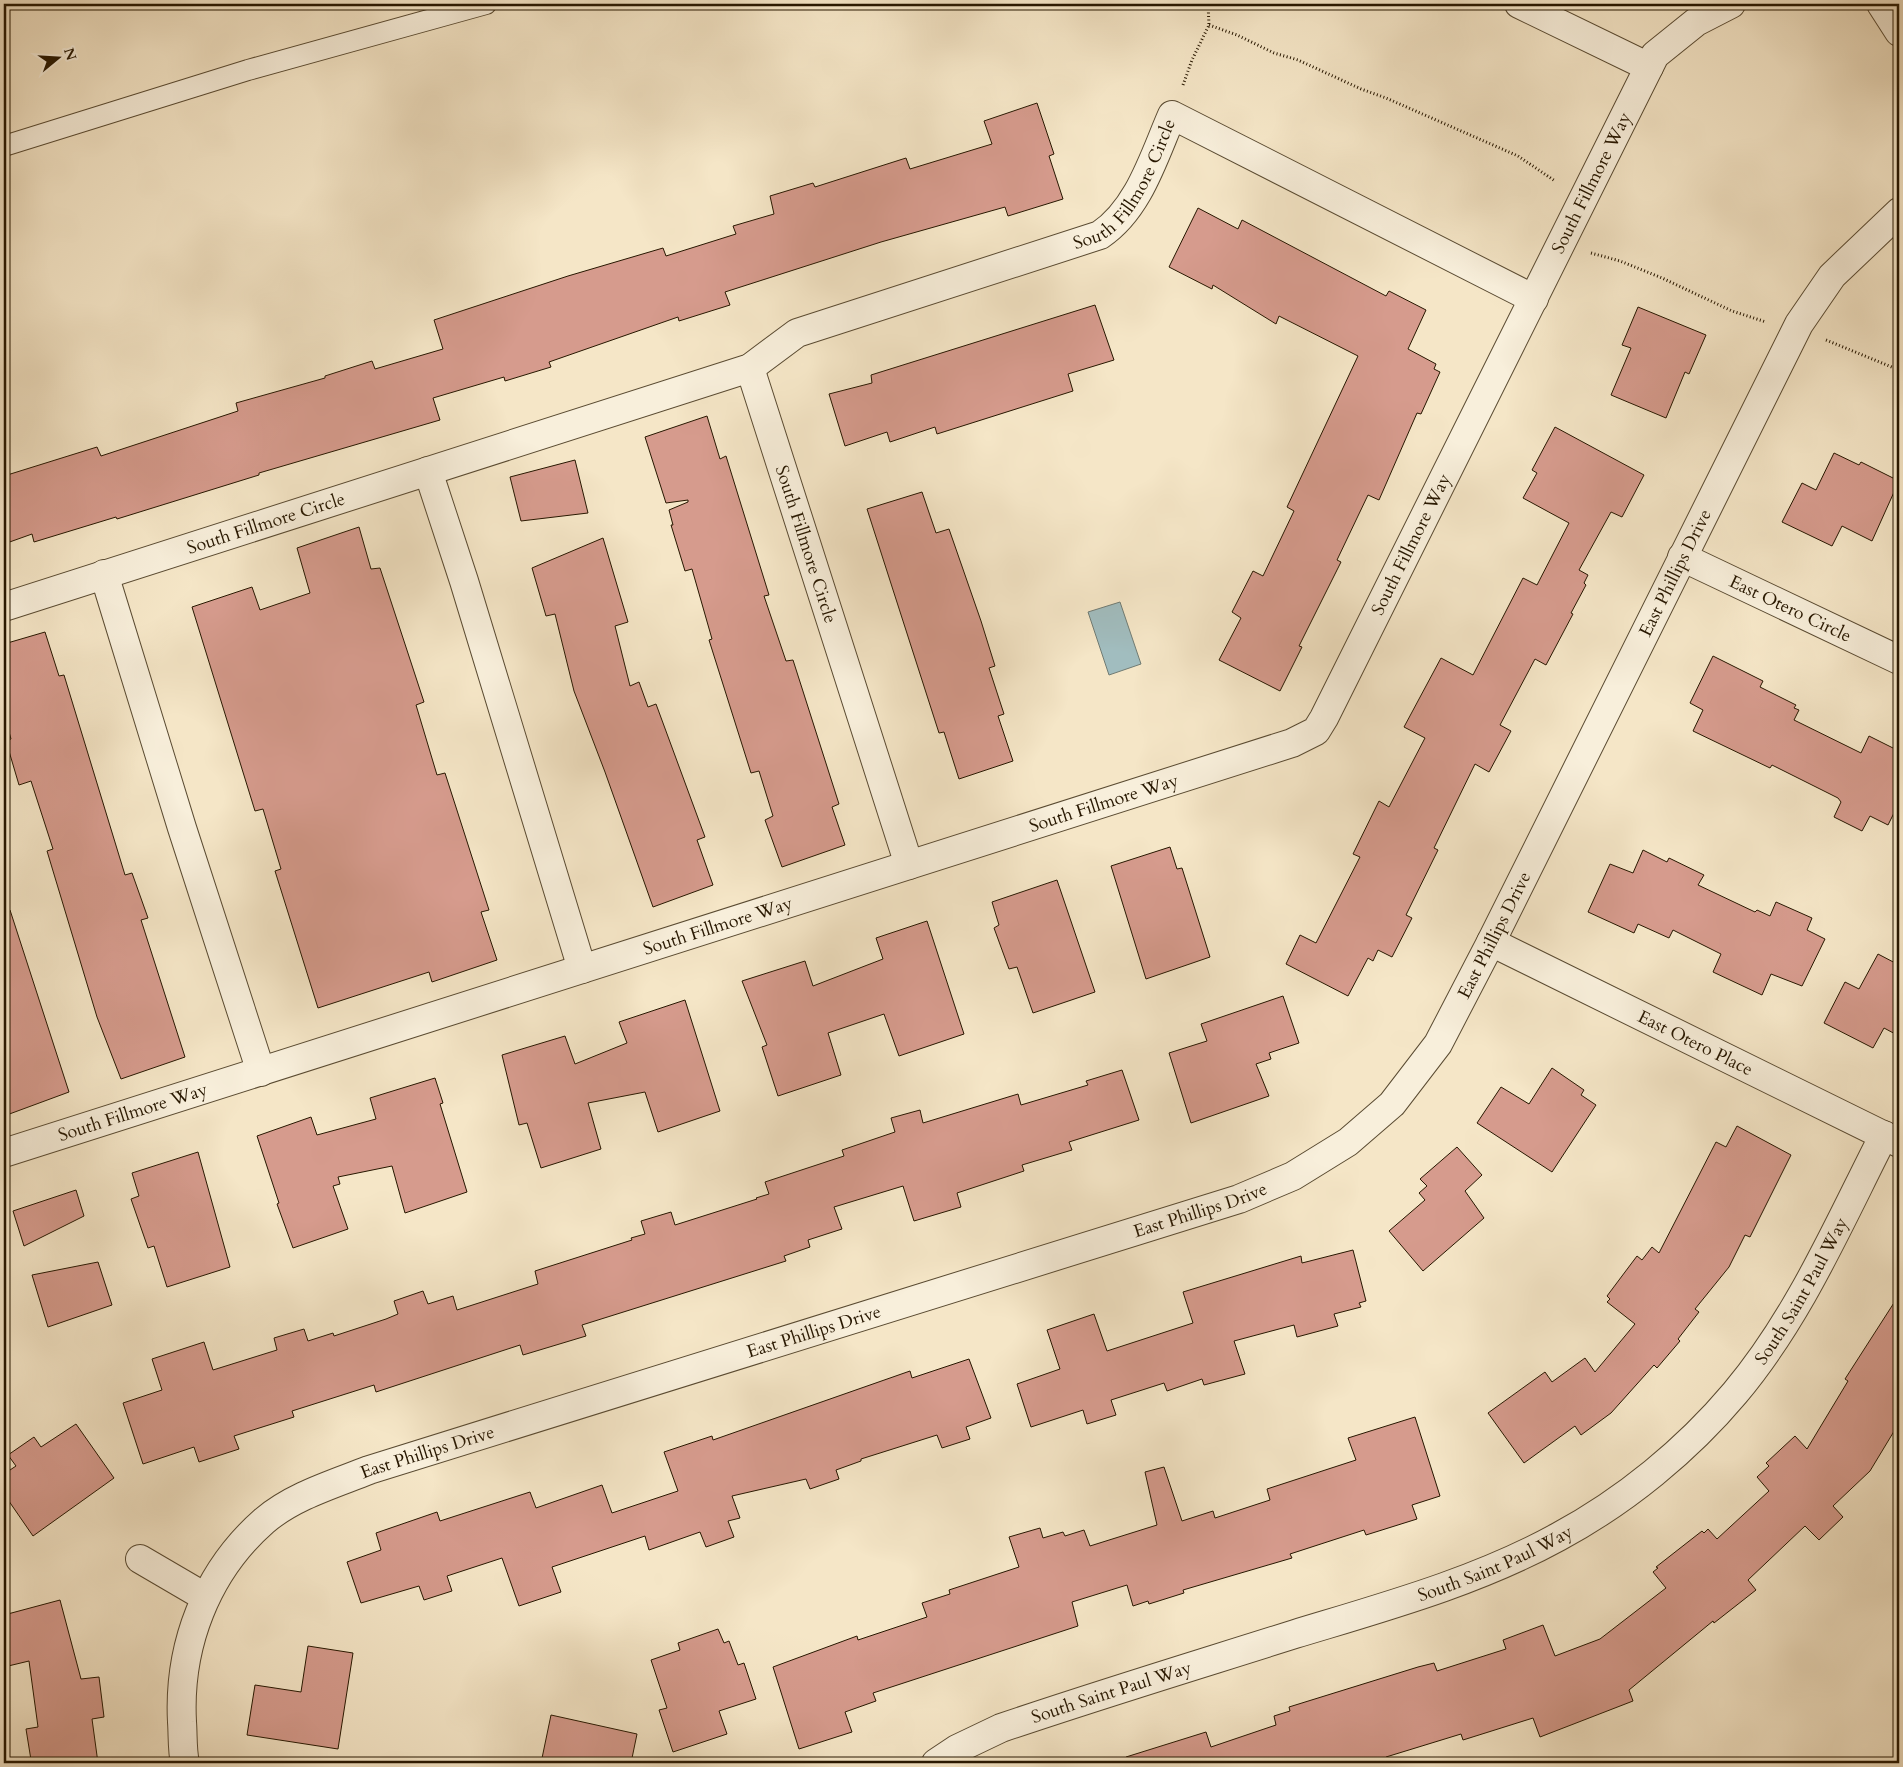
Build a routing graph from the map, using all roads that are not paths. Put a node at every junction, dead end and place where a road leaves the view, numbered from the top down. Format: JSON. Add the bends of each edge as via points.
{"nodes":[{"id":1,"x":486,"y":4,"type":"edge"},
{"id":2,"x":1518,"y":4,"type":"edge"},
{"id":3,"x":1731,"y":4,"type":"edge"},
{"id":4,"x":1881,"y":4,"type":"edge"},
{"id":5,"x":1899,"y":32,"type":"edge"},
{"id":6,"x":1649,"y":68,"type":"junction"},
{"id":7,"x":4,"y":146,"type":"edge"},
{"id":8,"x":1899,"y":212,"type":"edge"},
{"id":9,"x":1534,"y":299,"type":"junction"},
{"id":10,"x":750,"y":368,"type":"junction"},
{"id":11,"x":428,"y":471,"type":"junction"},
{"id":12,"x":1682,"y":557,"type":"junction"},
{"id":13,"x":104,"y":574,"type":"junction"},
{"id":14,"x":4,"y":606,"type":"edge"},
{"id":15,"x":1899,"y":660,"type":"edge"},
{"id":16,"x":909,"y":865,"type":"junction"},
{"id":17,"x":1491,"y":942,"type":"junction"},
{"id":18,"x":582,"y":969,"type":"junction"},
{"id":19,"x":261,"y":1072,"type":"junction"},
{"id":20,"x":1892,"y":1139,"type":"edge"},
{"id":21,"x":4,"y":1153,"type":"edge"},
{"id":22,"x":140,"y":1559,"type":"dead end"},
{"id":23,"x":205,"y":1597,"type":"junction"},
{"id":24,"x":186,"y":1763,"type":"edge"},
{"id":25,"x":936,"y":1763,"type":"edge"}],
"edges":[{"from":1,"to":7,"type":"lane","via":[[248,70]]},
{"from":2,"to":6,"type":"street"},
{"from":3,"to":6,"type":"street","name":"South Fillmore Way","via":[[1696,22],[1655,56]]},
{"from":4,"to":5,"type":"street"},
{"from":6,"to":9,"type":"street","name":"South Fillmore Way"},
{"from":8,"to":12,"type":"street","name":"East Phillips Drive","via":[[1832,276],[1804,315]]},
{"from":9,"to":10,"type":"street","name":"South Fillmore Circle","via":[[1172,115],[1136,195],[1120,219],[1100,235],[797,333]]},
{"from":9,"to":16,"type":"street","name":"South Fillmore Way","via":[[1316,731],[1292,743]]},
{"from":10,"to":11,"type":"street","name":"South Fillmore Circle"},
{"from":10,"to":16,"type":"street","name":"South Fillmore Circle"},
{"from":11,"to":13,"type":"street","name":"South Fillmore Circle"},
{"from":11,"to":18,"type":"street"},
{"from":12,"to":15,"type":"street","name":"East Otero Circle"},
{"from":12,"to":17,"type":"street","name":"East Phillips Drive"},
{"from":13,"to":14,"type":"street","name":"South Fillmore Circle"},
{"from":13,"to":19,"type":"street"},
{"from":16,"to":18,"type":"street","name":"South Fillmore Way"},
{"from":17,"to":20,"type":"street","name":"East Otero Place"},
{"from":17,"to":23,"type":"street","name":"East Phillips Drive","via":[[1438,1044],[1392,1104],[1348,1142],[1293,1176],[1239,1199],[370,1470],[304,1496],[265,1520],[232,1555]]},
{"from":18,"to":19,"type":"street","name":"South Fillmore Way"},
{"from":19,"to":21,"type":"street","name":"South Fillmore Way"},
{"from":20,"to":25,"type":"street","name":"South Saint Paul Way","via":[[1773,1344],[1736,1392],[1697,1436],[1608,1506],[1559,1537],[1427,1593],[1009,1725],[957,1749]]},
{"from":22,"to":23,"type":"street"},
{"from":23,"to":24,"type":"street","name":"East Phillips Drive","via":[[187,1649],[181,1698]]}]}
